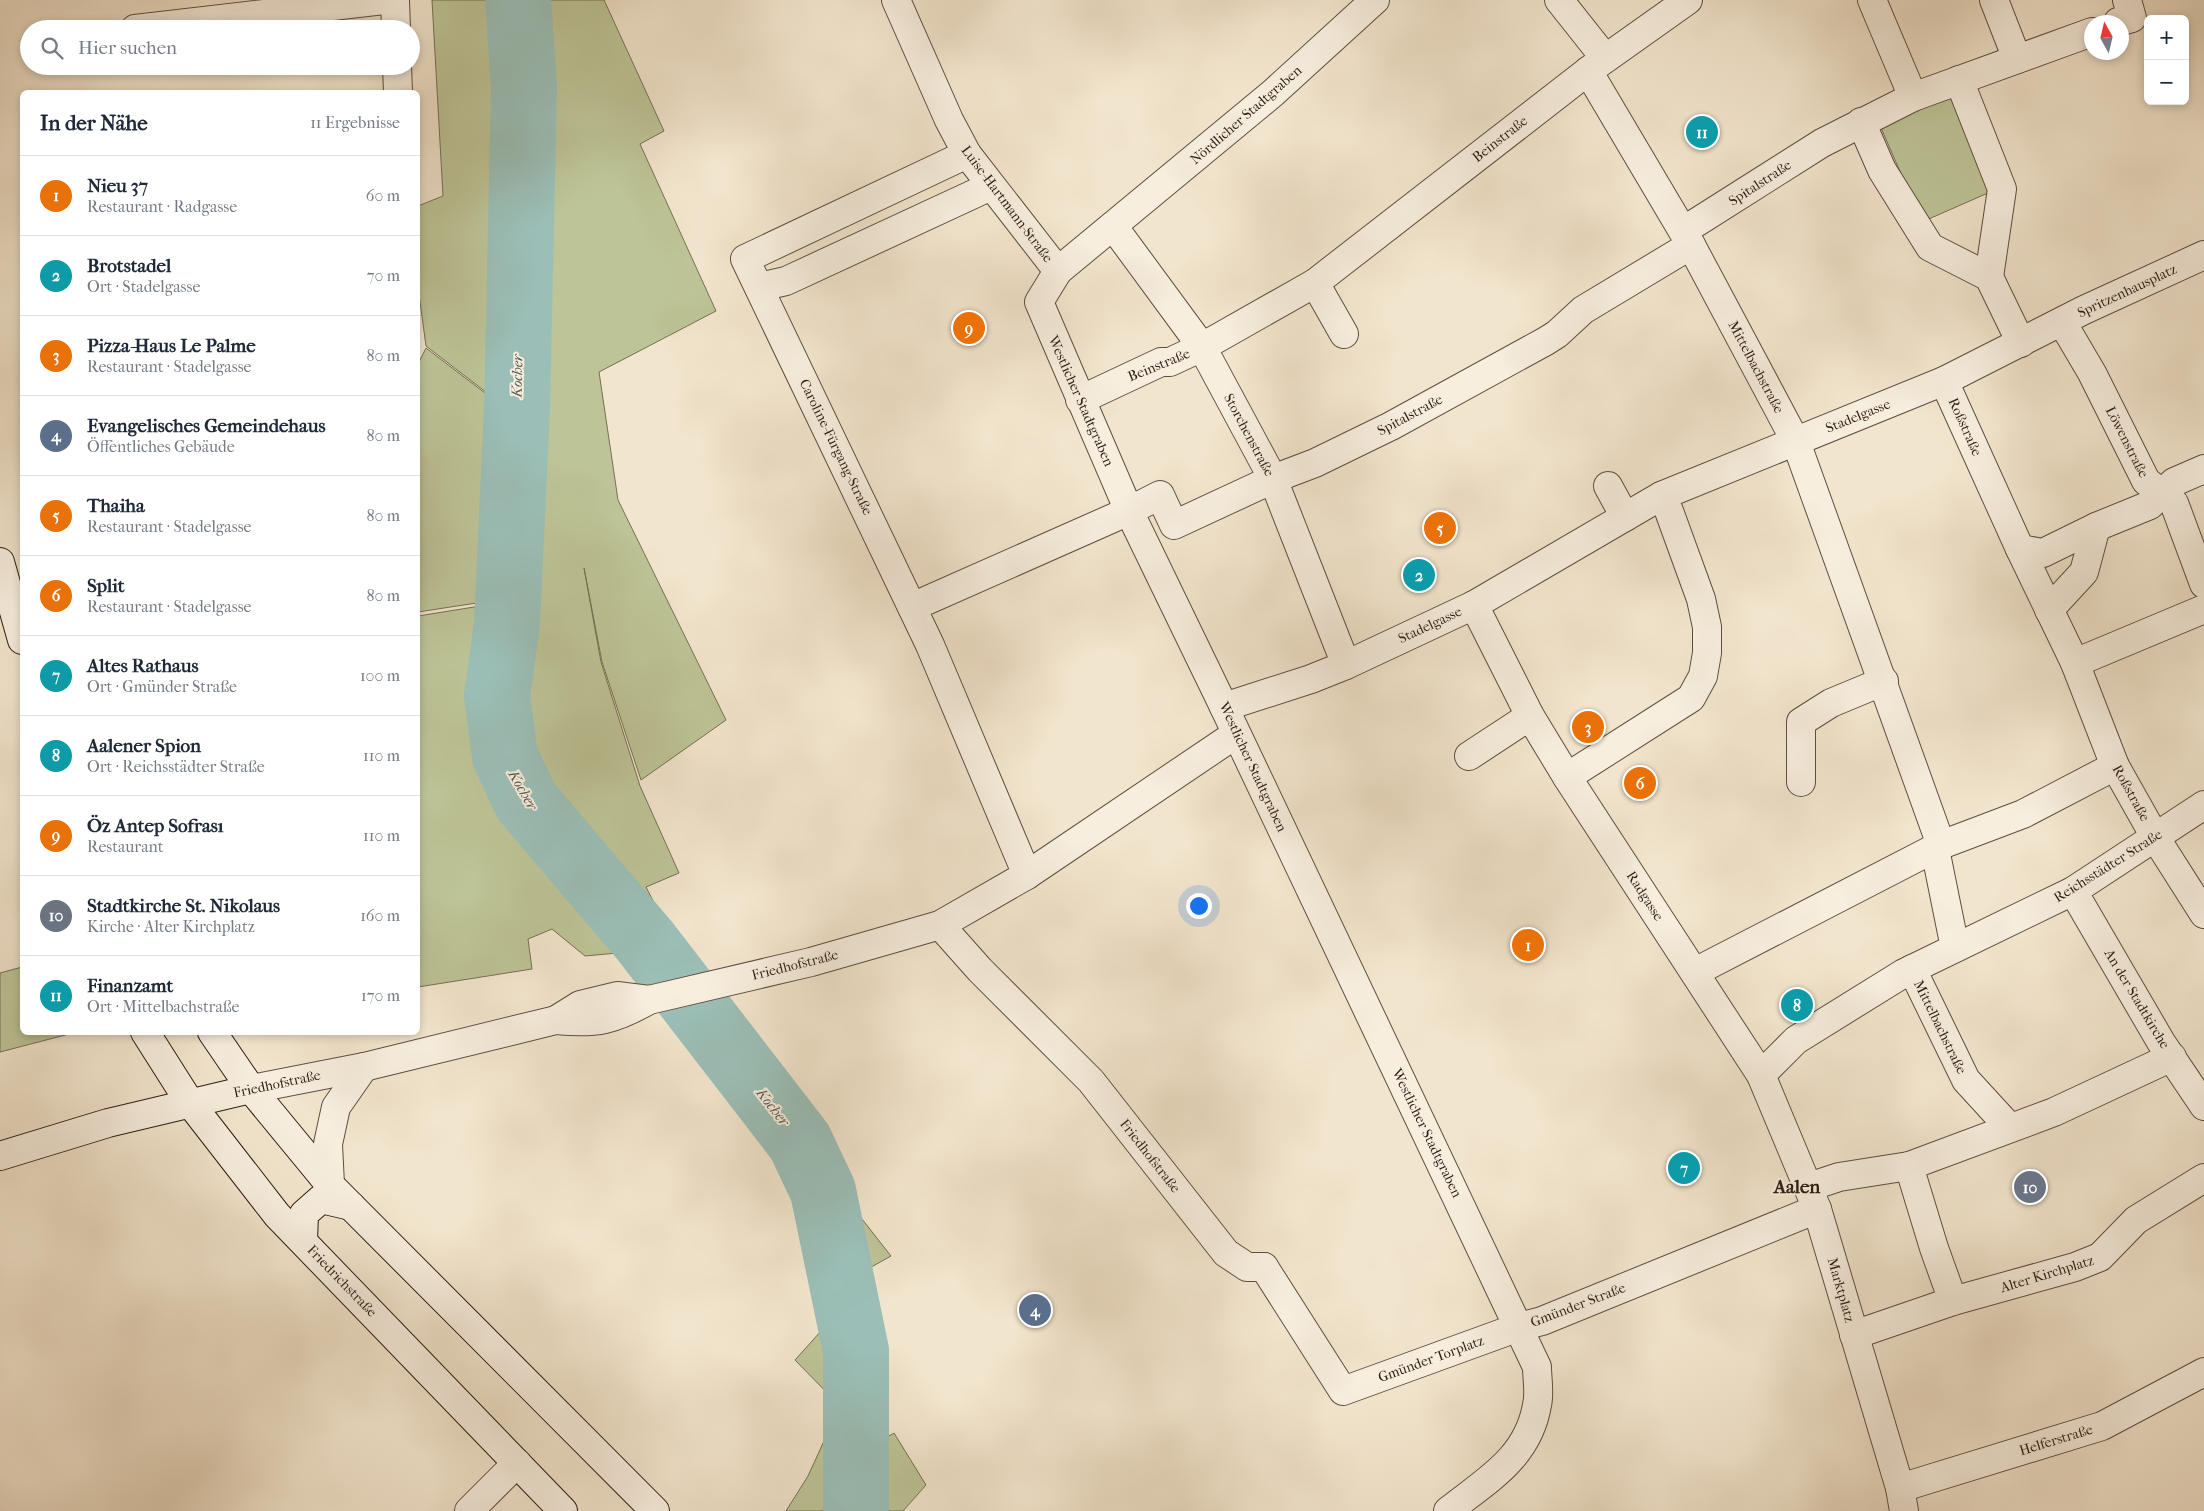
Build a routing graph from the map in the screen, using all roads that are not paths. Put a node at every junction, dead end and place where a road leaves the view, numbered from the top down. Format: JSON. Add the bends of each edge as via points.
{"nodes":[{"id":1,"x":384,"y":0,"type":"edge"},
{"id":2,"x":395,"y":0,"type":"edge"},
{"id":3,"x":896,"y":0,"type":"edge"},
{"id":4,"x":1375,"y":0,"type":"edge"},
{"id":5,"x":1559,"y":0,"type":"edge"},
{"id":6,"x":1688,"y":0,"type":"edge"},
{"id":7,"x":1872,"y":0,"type":"edge"},
{"id":8,"x":1994,"y":0,"type":"edge"},
{"id":9,"x":2126,"y":0,"type":"edge"},
{"id":10,"x":2129,"y":19,"type":"edge"},
{"id":11,"x":213,"y":20,"type":"edge"},
{"id":12,"x":396,"y":20,"type":"edge"},
{"id":13,"x":2084,"y":35,"type":"edge"},
{"id":14,"x":2017,"y":58,"type":"junction"},
{"id":15,"x":1597,"y":65,"type":"junction"},
{"id":16,"x":397,"y":75,"type":"edge"},
{"id":17,"x":1959,"y":80,"type":"junction"},
{"id":18,"x":398,"y":90,"type":"edge"},
{"id":19,"x":1913,"y":97,"type":"junction"},
{"id":20,"x":1861,"y":122,"type":"junction"},
{"id":21,"x":967,"y":154,"type":"junction"},
{"id":22,"x":991,"y":186,"type":"junction"},
{"id":23,"x":1113,"y":226,"type":"junction"},
{"id":24,"x":1687,"y":238,"type":"junction"},
{"id":25,"x":2204,"y":255,"type":"edge"},
{"id":26,"x":1058,"y":271,"type":"junction"},
{"id":27,"x":1989,"y":277,"type":"junction"},
{"id":28,"x":1315,"y":282,"type":"junction"},
{"id":29,"x":760,"y":287,"type":"junction"},
{"id":30,"x":2057,"y":325,"type":"junction"},
{"id":31,"x":1344,"y":334,"type":"dead end"},
{"id":32,"x":2021,"y":343,"type":"junction"},
{"id":33,"x":1202,"y":347,"type":"junction"},
{"id":34,"x":1944,"y":381,"type":"junction"},
{"id":35,"x":1080,"y":400,"type":"junction"},
{"id":36,"x":1796,"y":442,"type":"junction"},
{"id":37,"x":2204,"y":469,"type":"edge"},
{"id":38,"x":1273,"y":479,"type":"junction"},
{"id":39,"x":1608,"y":486,"type":"dead end"},
{"id":40,"x":2161,"y":493,"type":"junction"},
{"id":41,"x":1661,"y":496,"type":"junction"},
{"id":42,"x":1129,"y":511,"type":"junction"},
{"id":43,"x":1625,"y":517,"type":"junction"},
{"id":44,"x":2096,"y":527,"type":"junction"},
{"id":45,"x":2020,"y":549,"type":"junction"},
{"id":46,"x":0,"y":562,"type":"edge"},
{"id":47,"x":2204,"y":584,"type":"edge"},
{"id":48,"x":1474,"y":605,"type":"junction"},
{"id":49,"x":912,"y":607,"type":"junction"},
{"id":50,"x":2204,"y":609,"type":"edge"},
{"id":51,"x":2049,"y":610,"type":"junction"},
{"id":52,"x":20,"y":633,"type":"edge"},
{"id":53,"x":2075,"y":663,"type":"junction"},
{"id":54,"x":1346,"y":665,"type":"junction"},
{"id":55,"x":1884,"y":681,"type":"junction"},
{"id":56,"x":1224,"y":707,"type":"junction"},
{"id":57,"x":1530,"y":716,"type":"junction"},
{"id":58,"x":1236,"y":734,"type":"junction"},
{"id":59,"x":1469,"y":756,"type":"dead end"},
{"id":60,"x":2115,"y":766,"type":"junction"},
{"id":61,"x":1567,"y":777,"type":"junction"},
{"id":62,"x":1801,"y":782,"type":"dead end"},
{"id":63,"x":2204,"y":805,"type":"edge"},
{"id":64,"x":2155,"y":837,"type":"junction"},
{"id":65,"x":1938,"y":847,"type":"junction"},
{"id":66,"x":1027,"y":874,"type":"junction"},
{"id":67,"x":2073,"y":890,"type":"junction"},
{"id":68,"x":2204,"y":914,"type":"edge"},
{"id":69,"x":940,"y":925,"type":"junction"},
{"id":70,"x":1955,"y":948,"type":"junction"},
{"id":71,"x":1912,"y":969,"type":"junction"},
{"id":72,"x":1695,"y":972,"type":"junction"},
{"id":73,"x":147,"y":1035,"type":"edge"},
{"id":74,"x":214,"y":1035,"type":"edge"},
{"id":75,"x":2172,"y":1057,"type":"junction"},
{"id":76,"x":364,"y":1067,"type":"junction"},
{"id":77,"x":1761,"y":1075,"type":"junction"},
{"id":78,"x":251,"y":1089,"type":"junction"},
{"id":79,"x":190,"y":1103,"type":"junction"},
{"id":80,"x":2204,"y":1106,"type":"edge"},
{"id":81,"x":2010,"y":1128,"type":"junction"},
{"id":82,"x":0,"y":1156,"type":"edge"},
{"id":83,"x":1909,"y":1166,"type":"junction"},
{"id":84,"x":2204,"y":1178,"type":"edge"},
{"id":85,"x":330,"y":1185,"type":"junction"},
{"id":86,"x":1813,"y":1198,"type":"junction"},
{"id":87,"x":351,"y":1206,"type":"junction"},
{"id":88,"x":303,"y":1241,"type":"junction"},
{"id":89,"x":1953,"y":1301,"type":"junction"},
{"id":90,"x":1519,"y":1327,"type":"junction"},
{"id":91,"x":1854,"y":1335,"type":"junction"},
{"id":92,"x":2204,"y":1372,"type":"edge"},
{"id":93,"x":1343,"y":1392,"type":"joint"},
{"id":94,"x":517,"y":1463,"type":"junction"},
{"id":95,"x":1902,"y":1499,"type":"edge"},
{"id":96,"x":469,"y":1511,"type":"edge"},
{"id":97,"x":563,"y":1511,"type":"edge"},
{"id":98,"x":654,"y":1511,"type":"edge"},
{"id":99,"x":1448,"y":1511,"type":"edge"}],
"edges":[{"from":1,"to":11,"type":"street"},
{"from":2,"to":12,"type":"street"},
{"from":3,"to":21,"type":"street","name":"Luise-Hartmann-Straße"},
{"from":4,"to":23,"type":"street","name":"Nördlicher Stadtgraben","via":[[1273,93]]},
{"from":5,"to":15,"type":"street","name":"Mittelbachstraße"},
{"from":6,"to":15,"type":"street","name":"Beinstraße"},
{"from":7,"to":19,"type":"street"},
{"from":8,"to":14,"type":"street"},
{"from":9,"to":10,"type":"street","via":[[2132,18]]},
{"from":13,"to":14,"type":"street"},
{"from":14,"to":17,"type":"street"},
{"from":15,"to":24,"type":"street","name":"Mittelbachstraße"},
{"from":15,"to":28,"type":"street","name":"Beinstraße"},
{"from":16,"to":18,"type":"street"},
{"from":17,"to":19,"type":"street"},
{"from":17,"to":27,"type":"street","via":[[2007,186]]},
{"from":19,"to":20,"type":"street"},
{"from":20,"to":24,"type":"street","name":"Spitalstraße","via":[[1837,134]]},
{"from":20,"to":27,"type":"street","via":[[1882,170],[1930,248]]},
{"from":21,"to":22,"type":"street","name":"Luise-Hartmann-Straße"},
{"from":21,"to":29,"type":"street","name":"Caroline-Fürgang-Straße","via":[[745,259]]},
{"from":22,"to":26,"type":"street","name":"Luise-Hartmann-Straße"},
{"from":22,"to":29,"type":"street","via":[[786,281]]},
{"from":23,"to":26,"type":"street","name":"Westlicher Stadtgraben"},
{"from":23,"to":33,"type":"street","name":"Storchenstraße"},
{"from":24,"to":36,"type":"street","name":"Mittelbachstraße"},
{"from":24,"to":38,"type":"street","name":"Spitalstraße","via":[[1583,310],[1546,341],[1391,426],[1315,464]]},
{"from":25,"to":30,"type":"street","name":"Spritzenhausplatz"},
{"from":26,"to":35,"type":"street","name":"Westlicher Stadtgraben","via":[[1039,302]]},
{"from":27,"to":32,"type":"street"},
{"from":28,"to":31,"type":"street"},
{"from":28,"to":33,"type":"street","name":"Beinstraße"},
{"from":29,"to":49,"type":"street","name":"Caroline-Fürgang-Straße"},
{"from":30,"to":32,"type":"street","name":"Stadelgasse"},
{"from":30,"to":40,"type":"street","name":"Löwenstraße","via":[[2092,373],[2146,481]]},
{"from":32,"to":34,"type":"street","name":"Stadelgasse"},
{"from":33,"to":35,"type":"street","name":"Beinstraße","via":[[1170,362],[1161,362]]},
{"from":33,"to":38,"type":"street","name":"Storchenstraße"},
{"from":34,"to":36,"type":"street","name":"Stadelgasse"},
{"from":34,"to":45,"type":"street","name":"Roßstraße"},
{"from":35,"to":42,"type":"street","name":"Westlicher Stadtgraben"},
{"from":36,"to":41,"type":"street","name":"Stadelgasse"},
{"from":36,"to":55,"type":"street","name":"Mittelbachstraße"},
{"from":37,"to":40,"type":"street","via":[[2174,482]]},
{"from":38,"to":42,"type":"street","name":"Spitalstraße","via":[[1174,525],[1160,495]]},
{"from":38,"to":54,"type":"street","name":"Storchenstraße"},
{"from":39,"to":43,"type":"street"},
{"from":40,"to":44,"type":"street","via":[[2150,505]]},
{"from":40,"to":47,"type":"street","name":"Löwenstraße","via":[[2174,503]]},
{"from":41,"to":43,"type":"street","name":"Stadelgasse"},
{"from":41,"to":61,"type":"street","via":[[1670,511],[1701,599],[1707,627],[1703,676],[1691,698]]},
{"from":42,"to":49,"type":"street"},
{"from":42,"to":56,"type":"street","name":"Westlicher Stadtgraben"},
{"from":43,"to":48,"type":"street","name":"Stadelgasse"},
{"from":44,"to":45,"type":"street","via":[[2043,553]]},
{"from":44,"to":51,"type":"street","via":[[2084,572]]},
{"from":45,"to":51,"type":"street","name":"Roßstraße"},
{"from":46,"to":52,"type":"street"},
{"from":48,"to":54,"type":"street","name":"Stadelgasse"},
{"from":48,"to":57,"type":"street","name":"Radgasse"},
{"from":49,"to":66,"type":"street","name":"Caroline-Fürgang-Straße"},
{"from":50,"to":53,"type":"street"},
{"from":51,"to":53,"type":"street","name":"Roßstraße"},
{"from":53,"to":60,"type":"street","name":"Roßstraße"},
{"from":54,"to":56,"type":"street","name":"Stadelgasse"},
{"from":55,"to":62,"type":"street","via":[[1831,704],[1801,722]]},
{"from":55,"to":65,"type":"street","name":"Mittelbachstraße"},
{"from":56,"to":58,"type":"street","name":"Westlicher Stadtgraben"},
{"from":57,"to":59,"type":"street"},
{"from":57,"to":61,"type":"street","name":"Radgasse"},
{"from":58,"to":66,"type":"street","name":"Friedhofstraße"},
{"from":58,"to":90,"type":"street","name":"Westlicher Stadtgraben"},
{"from":60,"to":64,"type":"street","name":"Roßstraße"},
{"from":60,"to":65,"type":"street","via":[[2023,814]]},
{"from":61,"to":72,"type":"street","name":"Radgasse"},
{"from":63,"to":64,"type":"street","name":"Reichsstädter Straße"},
{"from":64,"to":67,"type":"street","name":"Reichsstädter Straße"},
{"from":64,"to":68,"type":"street","name":"Roßstraße"},
{"from":65,"to":70,"type":"street"},
{"from":65,"to":72,"type":"street"},
{"from":66,"to":69,"type":"street","name":"Friedhofstraße"},
{"from":67,"to":70,"type":"street","name":"Reichsstädter Straße"},
{"from":67,"to":75,"type":"street","name":"An der Stadtkirche"},
{"from":69,"to":76,"type":"street","name":"Friedhofstraße","via":[[811,962],[657,998],[606,1020],[586,1023],[556,1020]]},
{"from":69,"to":93,"type":"street","name":"Friedhofstraße","via":[[980,970],[1091,1081],[1226,1253],[1246,1267],[1264,1267]]},
{"from":70,"to":71,"type":"street","name":"Reichsstädter Straße"},
{"from":71,"to":77,"type":"street","name":"Reichsstädter Straße","via":[[1796,1040]]},
{"from":71,"to":81,"type":"street","name":"Mittelbachstraße","via":[[1966,1080]]},
{"from":72,"to":77,"type":"street","name":"Radgasse"},
{"from":73,"to":79,"type":"street","name":"Friedrichstraße"},
{"from":74,"to":78,"type":"street"},
{"from":75,"to":80,"type":"street","name":"An der Stadtkirche"},
{"from":75,"to":81,"type":"street","via":[[2054,1112]]},
{"from":76,"to":78,"type":"street","name":"Friedhofstraße"},
{"from":76,"to":85,"type":"street","via":[[336,1107],[328,1144]]},
{"from":77,"to":86,"type":"street","name":"Marktplatz"},
{"from":78,"to":79,"type":"street","name":"Friedhofstraße"},
{"from":78,"to":85,"type":"street"},
{"from":79,"to":82,"type":"street","name":"Friedhofstraße"},
{"from":79,"to":88,"type":"street","name":"Friedrichstraße","via":[[277,1215]]},
{"from":81,"to":83,"type":"street"},
{"from":83,"to":86,"type":"street","via":[[1839,1177]]},
{"from":83,"to":89,"type":"street","via":[[1930,1220]]},
{"from":84,"to":89,"type":"street","name":"Alter Kirchplatz","via":[[2136,1220],[2100,1257]]},
{"from":85,"to":87,"type":"street"},
{"from":86,"to":90,"type":"street","name":"Gmünder Straße","via":[[1542,1322]]},
{"from":86,"to":91,"type":"street","name":"Marktplatz"},
{"from":87,"to":88,"type":"street","via":[[321,1199],[304,1214]]},
{"from":87,"to":98,"type":"street"},
{"from":88,"to":94,"type":"street","name":"Friedrichstraße"},
{"from":89,"to":91,"type":"street","name":"Alter Kirchplatz"},
{"from":90,"to":93,"type":"street","name":"Gmünder Torplatz"},
{"from":90,"to":99,"type":"street","name":"Gmünder Straße","via":[[1537,1367],[1538,1404],[1528,1436],[1510,1462]]},
{"from":91,"to":95,"type":"street","name":"Marktplatz"},
{"from":92,"to":95,"type":"street","name":"Helferstraße","via":[[2102,1426]]},
{"from":94,"to":96,"type":"street"},
{"from":94,"to":97,"type":"street","name":"Friedrichstraße"}]}
